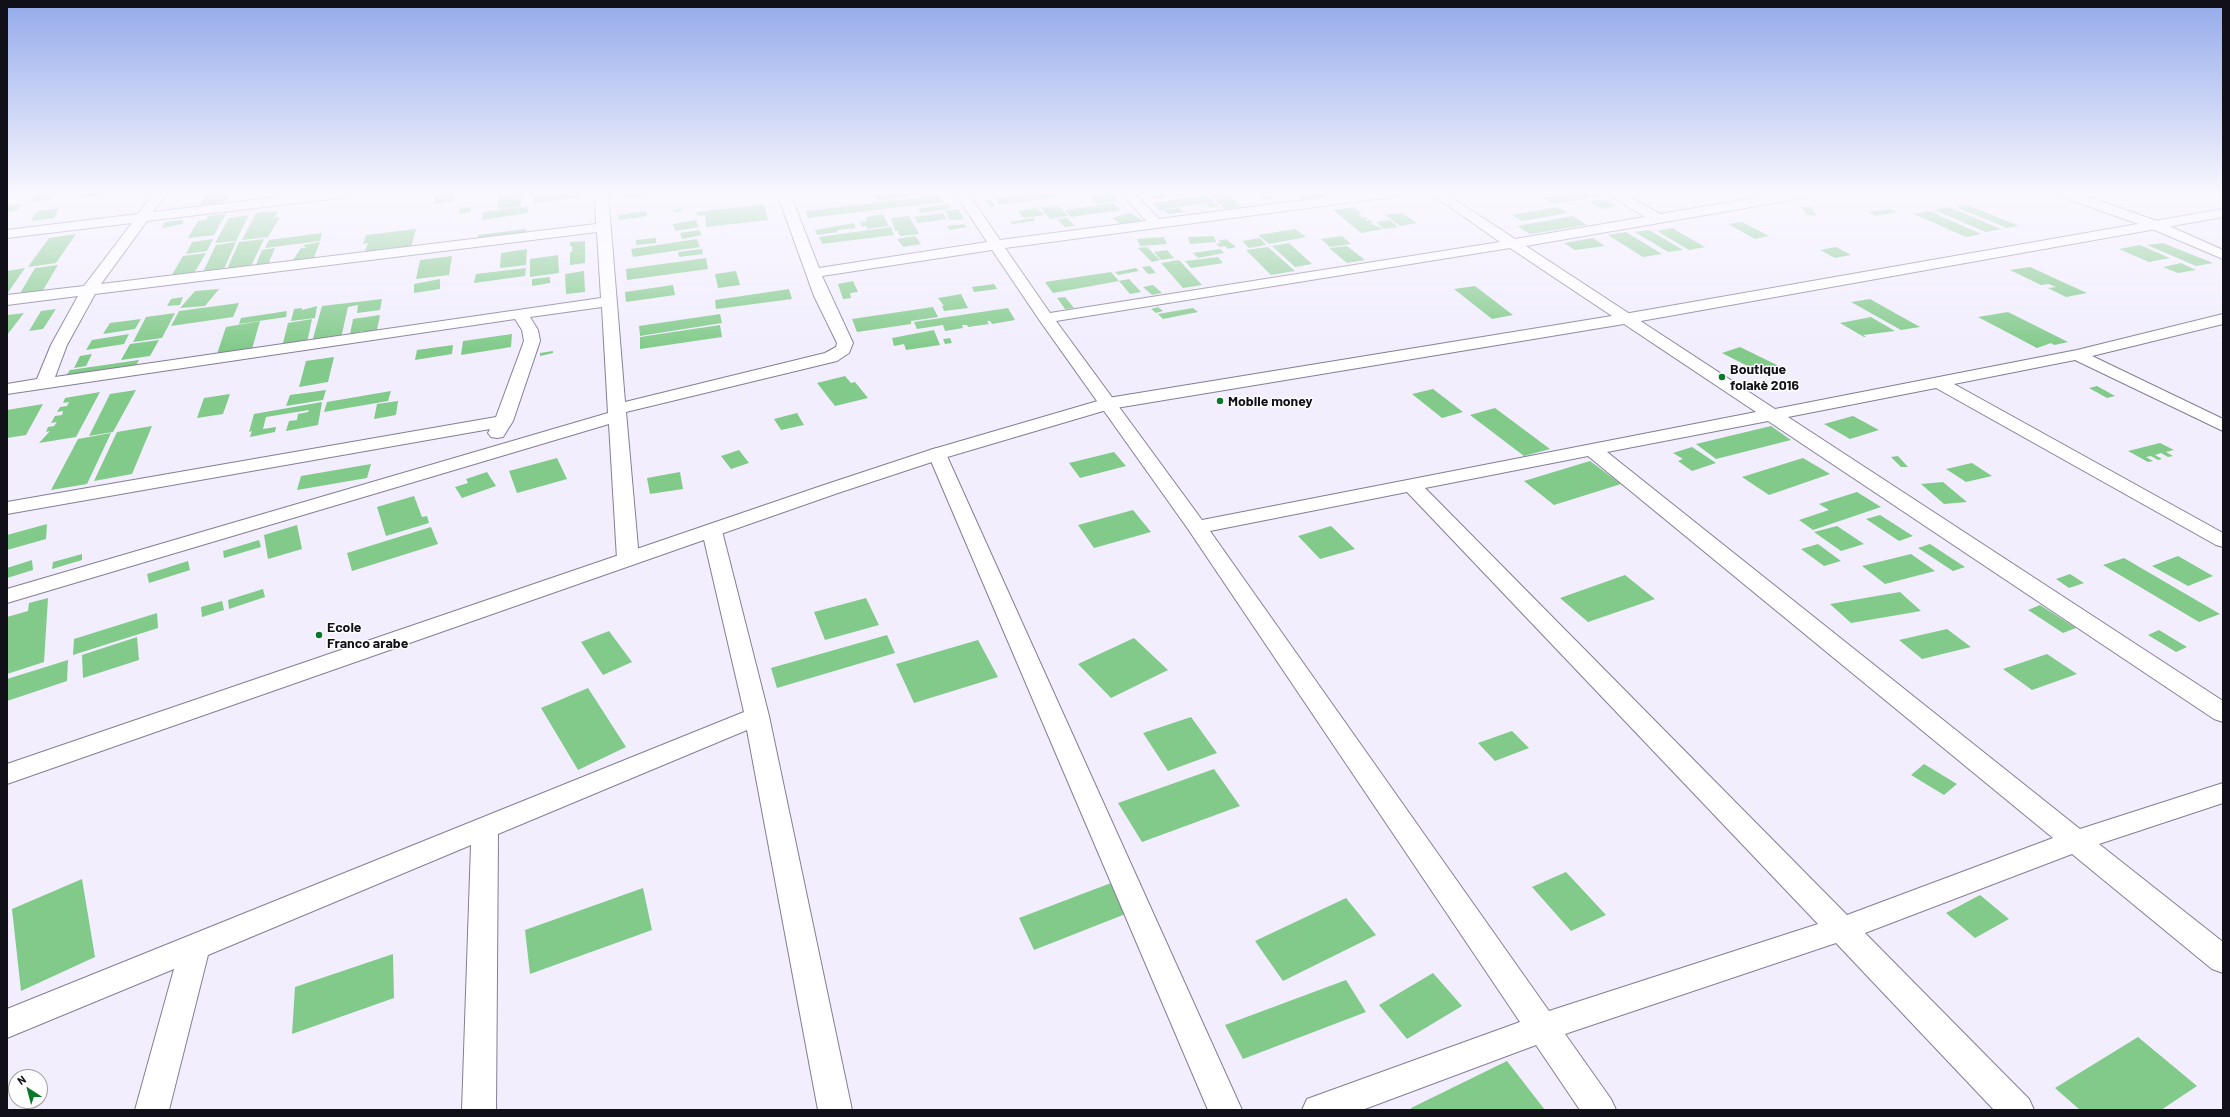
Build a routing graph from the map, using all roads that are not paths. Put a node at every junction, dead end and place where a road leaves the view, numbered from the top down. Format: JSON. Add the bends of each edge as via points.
{"nodes":[{"id":1,"x":123,"y":245,"type":"edge"},
{"id":2,"x":450,"y":245,"type":"edge"},
{"id":3,"x":606,"y":245,"type":"edge"},
{"id":4,"x":803,"y":245,"type":"edge"},
{"id":5,"x":995,"y":245,"type":"joint"},
{"id":6,"x":1504,"y":245,"type":"edge"},
{"id":7,"x":1513,"y":245,"type":"edge"},
{"id":8,"x":2041,"y":245,"type":"edge"},
{"id":9,"x":2201,"y":245,"type":"edge"},
{"id":10,"x":2223,"y":255,"type":"edge"},
{"id":11,"x":813,"y":273,"type":"junction"},
{"id":12,"x":89,"y":290,"type":"junction"},
{"id":13,"x":7,"y":300,"type":"edge"},
{"id":14,"x":610,"y":301,"type":"junction"},
{"id":15,"x":520,"y":314,"type":"junction"},
{"id":16,"x":1046,"y":318,"type":"junction"},
{"id":17,"x":1624,"y":319,"type":"junction"},
{"id":18,"x":2223,"y":319,"type":"edge"},
{"id":19,"x":2204,"y":323,"type":"junction"},
{"id":20,"x":2223,"y":332,"type":"edge"},
{"id":21,"x":2077,"y":355,"type":"junction"},
{"id":22,"x":1938,"y":382,"type":"junction"},
{"id":23,"x":44,"y":384,"type":"junction"},
{"id":24,"x":7,"y":389,"type":"edge"},
{"id":25,"x":1108,"y":404,"type":"junction"},
{"id":26,"x":618,"y":412,"type":"junction"},
{"id":27,"x":1772,"y":414,"type":"junction"},
{"id":28,"x":504,"y":421,"type":"junction"},
{"id":29,"x":2223,"y":426,"type":"edge"},
{"id":30,"x":1591,"y":449,"type":"junction"},
{"id":31,"x":486,"y":453,"type":"junction"},
{"id":32,"x":937,"y":454,"type":"junction"},
{"id":33,"x":1411,"y":485,"type":"junction"},
{"id":34,"x":7,"y":508,"type":"edge"},
{"id":35,"x":1197,"y":527,"type":"junction"},
{"id":36,"x":712,"y":532,"type":"junction"},
{"id":37,"x":2223,"y":542,"type":"edge"},
{"id":38,"x":628,"y":559,"type":"junction"},
{"id":39,"x":7,"y":596,"type":"edge"},
{"id":40,"x":2223,"y":714,"type":"edge"},
{"id":41,"x":757,"y":716,"type":"junction"},
{"id":42,"x":7,"y":774,"type":"edge"},
{"id":43,"x":2223,"y":793,"type":"edge"},
{"id":44,"x":485,"y":828,"type":"junction"},
{"id":45,"x":2076,"y":841,"type":"junction"},
{"id":46,"x":1842,"y":929,"type":"junction"},
{"id":47,"x":195,"y":946,"type":"junction"},
{"id":48,"x":2223,"y":960,"type":"edge"},
{"id":49,"x":7,"y":1024,"type":"edge"},
{"id":50,"x":1542,"y":1028,"type":"junction"},
{"id":51,"x":152,"y":1110,"type":"edge"},
{"id":52,"x":479,"y":1110,"type":"edge"},
{"id":53,"x":835,"y":1110,"type":"edge"},
{"id":54,"x":1225,"y":1110,"type":"edge"},
{"id":55,"x":1319,"y":1110,"type":"edge"},
{"id":56,"x":1599,"y":1110,"type":"edge"},
{"id":57,"x":2018,"y":1110,"type":"edge"}],
"edges":[{"from":1,"to":12,"type":"street"},
{"from":2,"to":12,"type":"street"},
{"from":3,"to":14,"type":"street"},
{"from":4,"to":11,"type":"street"},
{"from":5,"to":11,"type":"street"},
{"from":5,"to":16,"type":"street"},
{"from":6,"to":16,"type":"street"},
{"from":7,"to":17,"type":"street"},
{"from":8,"to":17,"type":"street"},
{"from":9,"to":10,"type":"street"},
{"from":11,"to":26,"type":"street","via":[[845,343],[843,350],[831,357]]},
{"from":12,"to":13,"type":"street"},
{"from":12,"to":23,"type":"street","via":[[59,345]]},
{"from":14,"to":15,"type":"street"},
{"from":14,"to":26,"type":"street"},
{"from":15,"to":23,"type":"street"},
{"from":15,"to":28,"type":"street","via":[[530,330],[532,341]]},
{"from":16,"to":25,"type":"street"},
{"from":17,"to":25,"type":"street"},
{"from":17,"to":27,"type":"street"},
{"from":18,"to":19,"type":"street"},
{"from":19,"to":20,"type":"street"},
{"from":19,"to":21,"type":"street"},
{"from":21,"to":22,"type":"street"},
{"from":21,"to":29,"type":"street"},
{"from":22,"to":27,"type":"street"},
{"from":22,"to":37,"type":"street"},
{"from":23,"to":24,"type":"street"},
{"from":25,"to":32,"type":"street"},
{"from":25,"to":35,"type":"street"},
{"from":26,"to":31,"type":"street"},
{"from":26,"to":38,"type":"street"},
{"from":27,"to":30,"type":"street"},
{"from":27,"to":40,"type":"street"},
{"from":28,"to":31,"type":"street"},
{"from":28,"to":34,"type":"street"},
{"from":30,"to":33,"type":"street"},
{"from":30,"to":45,"type":"street"},
{"from":31,"to":39,"type":"street"},
{"from":32,"to":36,"type":"street"},
{"from":32,"to":54,"type":"street"},
{"from":33,"to":35,"type":"street"},
{"from":33,"to":46,"type":"street"},
{"from":35,"to":50,"type":"street"},
{"from":36,"to":38,"type":"street"},
{"from":36,"to":41,"type":"street"},
{"from":38,"to":42,"type":"street"},
{"from":41,"to":44,"type":"street"},
{"from":41,"to":53,"type":"street"},
{"from":43,"to":45,"type":"street"},
{"from":44,"to":47,"type":"street"},
{"from":44,"to":52,"type":"street"},
{"from":45,"to":46,"type":"street"},
{"from":45,"to":48,"type":"street"},
{"from":46,"to":50,"type":"street"},
{"from":46,"to":57,"type":"street"},
{"from":47,"to":49,"type":"street"},
{"from":47,"to":51,"type":"street"},
{"from":50,"to":55,"type":"street"},
{"from":50,"to":56,"type":"street"}]}
